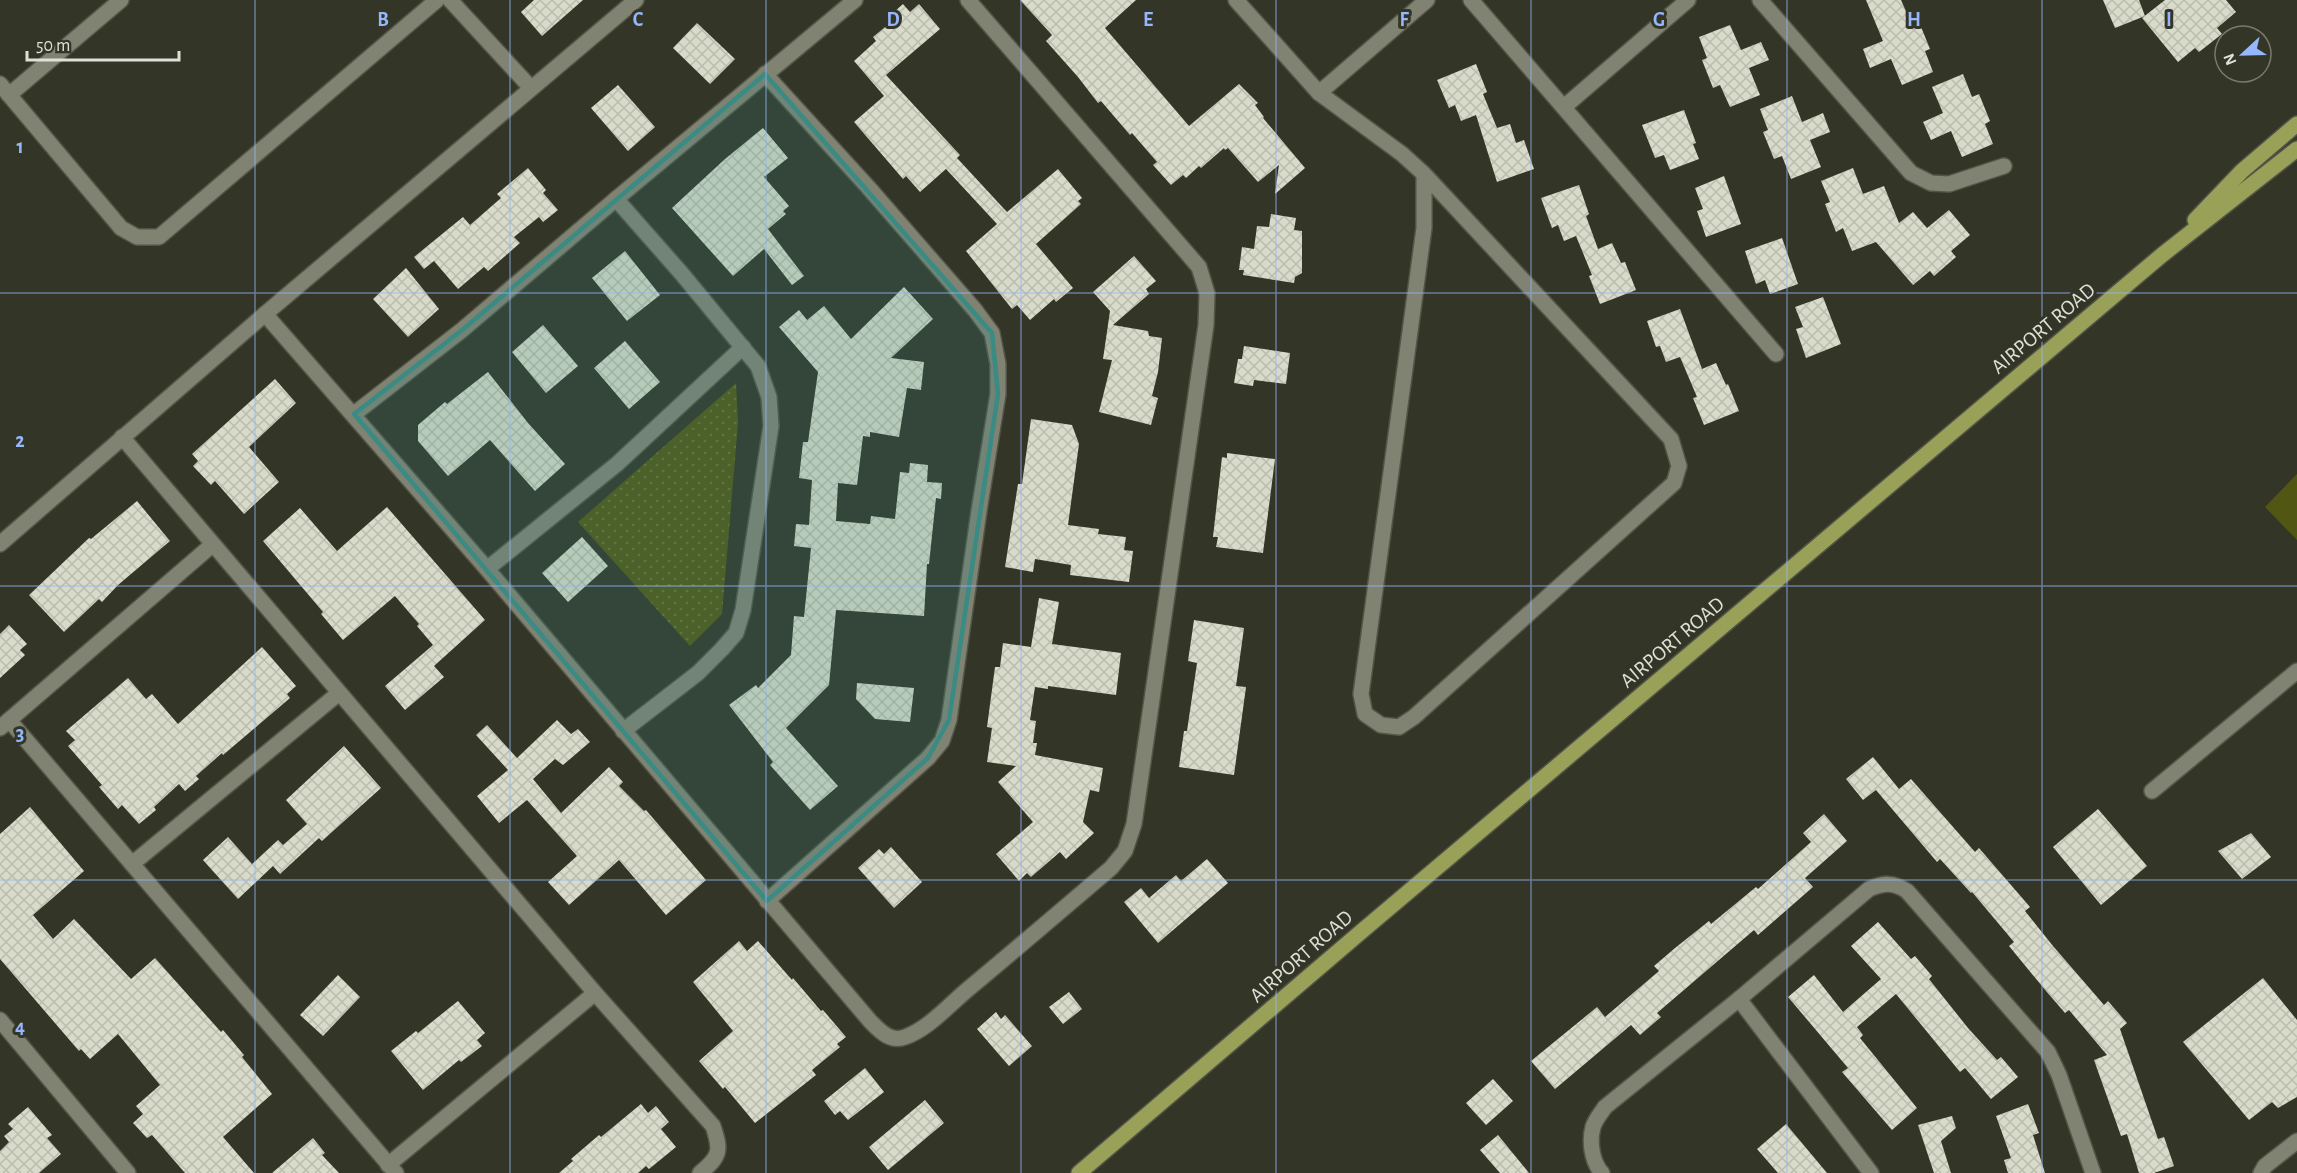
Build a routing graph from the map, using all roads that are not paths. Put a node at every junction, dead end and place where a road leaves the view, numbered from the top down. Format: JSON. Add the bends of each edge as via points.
{"nodes":[{"id":1,"x":121,"y":0,"type":"edge"},
{"id":2,"x":437,"y":0,"type":"edge"},
{"id":3,"x":450,"y":0,"type":"edge"},
{"id":4,"x":636,"y":0,"type":"edge"},
{"id":5,"x":855,"y":0,"type":"edge"},
{"id":6,"x":968,"y":0,"type":"edge"},
{"id":7,"x":1236,"y":0,"type":"edge"},
{"id":8,"x":1427,"y":0,"type":"edge"},
{"id":9,"x":1472,"y":0,"type":"edge"},
{"id":10,"x":1688,"y":0,"type":"edge"},
{"id":11,"x":1760,"y":0,"type":"edge"},
{"id":12,"x":765,"y":74,"type":"junction"},
{"id":13,"x":531,"y":88,"type":"junction"},
{"id":14,"x":5,"y":89,"type":"edge"},
{"id":15,"x":1319,"y":93,"type":"junction"},
{"id":16,"x":1564,"y":108,"type":"junction"},
{"id":17,"x":2297,"y":124,"type":"edge"},
{"id":18,"x":2297,"y":149,"type":"edge"},
{"id":19,"x":2004,"y":166,"type":"dead end"},
{"id":20,"x":1424,"y":174,"type":"junction"},
{"id":21,"x":616,"y":199,"type":"junction"},
{"id":22,"x":2162,"y":255,"type":"junction"},
{"id":23,"x":266,"y":314,"type":"junction"},
{"id":24,"x":742,"y":347,"type":"junction"},
{"id":25,"x":1776,"y":354,"type":"dead end"},
{"id":26,"x":354,"y":414,"type":"junction"},
{"id":27,"x":122,"y":437,"type":"junction"},
{"id":28,"x":0,"y":544,"type":"edge"},
{"id":29,"x":213,"y":545,"type":"junction"},
{"id":30,"x":487,"y":569,"type":"junction"},
{"id":31,"x":2297,"y":671,"type":"edge"},
{"id":32,"x":339,"y":693,"type":"junction"},
{"id":33,"x":4,"y":724,"type":"edge"},
{"id":34,"x":623,"y":731,"type":"junction"},
{"id":35,"x":2152,"y":791,"type":"dead end"},
{"id":36,"x":132,"y":864,"type":"junction"},
{"id":37,"x":767,"y":901,"type":"junction"},
{"id":38,"x":595,"y":993,"type":"junction"},
{"id":39,"x":1739,"y":999,"type":"junction"},
{"id":40,"x":0,"y":1020,"type":"edge"},
{"id":41,"x":2297,"y":1141,"type":"edge"},
{"id":42,"x":392,"y":1169,"type":"edge"},
{"id":43,"x":128,"y":1173,"type":"edge"},
{"id":44,"x":700,"y":1173,"type":"edge"},
{"id":45,"x":1079,"y":1173,"type":"edge"},
{"id":46,"x":1602,"y":1173,"type":"edge"},
{"id":47,"x":1871,"y":1173,"type":"edge"},
{"id":48,"x":2092,"y":1173,"type":"edge"},
{"id":49,"x":2261,"y":1173,"type":"edge"}],
"edges":[{"from":1,"to":14,"type":"street"},
{"from":2,"to":14,"type":"street","via":[[159,237],[137,237],[121,228]]},
{"from":3,"to":13,"type":"street"},
{"from":4,"to":13,"type":"street"},
{"from":5,"to":12,"type":"street"},
{"from":6,"to":37,"type":"street","via":[[1199,267],[1207,293],[1206,325],[1134,824],[1125,851],[1111,868],[922,1028],[903,1038],[892,1039],[870,1021]]},
{"from":7,"to":15,"type":"street"},
{"from":8,"to":15,"type":"street"},
{"from":9,"to":16,"type":"street"},
{"from":10,"to":16,"type":"street"},
{"from":11,"to":19,"type":"street","via":[[1911,173],[1931,183],[1949,184]]},
{"from":12,"to":21,"type":"street"},
{"from":12,"to":37,"type":"street","via":[[975,310],[992,333],[998,364],[998,394],[949,720],[942,741],[928,758]]},
{"from":13,"to":23,"type":"street"},
{"from":15,"to":20,"type":"street"},
{"from":16,"to":25,"type":"street"},
{"from":17,"to":22,"type":"main road","via":[[2242,171]]},
{"from":18,"to":22,"type":"main road","name":"AIRPORT ROAD"},
{"from":20,"to":20,"type":"street","via":[[1671,439],[1679,466],[1674,483],[1399,727],[1381,725],[1365,714],[1361,694],[1424,228]]},
{"from":21,"to":24,"type":"street"},
{"from":21,"to":26,"type":"street","via":[[462,330]]},
{"from":22,"to":45,"type":"main road","name":"AIRPORT ROAD"},
{"from":23,"to":26,"type":"street"},
{"from":23,"to":27,"type":"street"},
{"from":24,"to":30,"type":"street","via":[[617,464]]},
{"from":24,"to":34,"type":"street","via":[[758,366],[769,397],[771,426],[743,610],[736,633],[698,673]]},
{"from":26,"to":30,"type":"street"},
{"from":27,"to":28,"type":"street"},
{"from":27,"to":29,"type":"street"},
{"from":29,"to":32,"type":"street"},
{"from":29,"to":33,"type":"street"},
{"from":30,"to":34,"type":"street"},
{"from":31,"to":35,"type":"street"},
{"from":32,"to":36,"type":"street"},
{"from":32,"to":38,"type":"street"},
{"from":33,"to":36,"type":"street"},
{"from":34,"to":37,"type":"street"},
{"from":36,"to":42,"type":"street"},
{"from":38,"to":42,"type":"street"},
{"from":38,"to":44,"type":"street","via":[[713,1126],[720,1145],[713,1162]]},
{"from":39,"to":46,"type":"street","via":[[1605,1107],[1593,1127],[1592,1151]]},
{"from":39,"to":47,"type":"street"},
{"from":39,"to":48,"type":"street","via":[[1869,889],[1883,883],[1896,884],[1907,891],[2048,1052]]},
{"from":40,"to":43,"type":"street"},
{"from":41,"to":49,"type":"street"}]}
